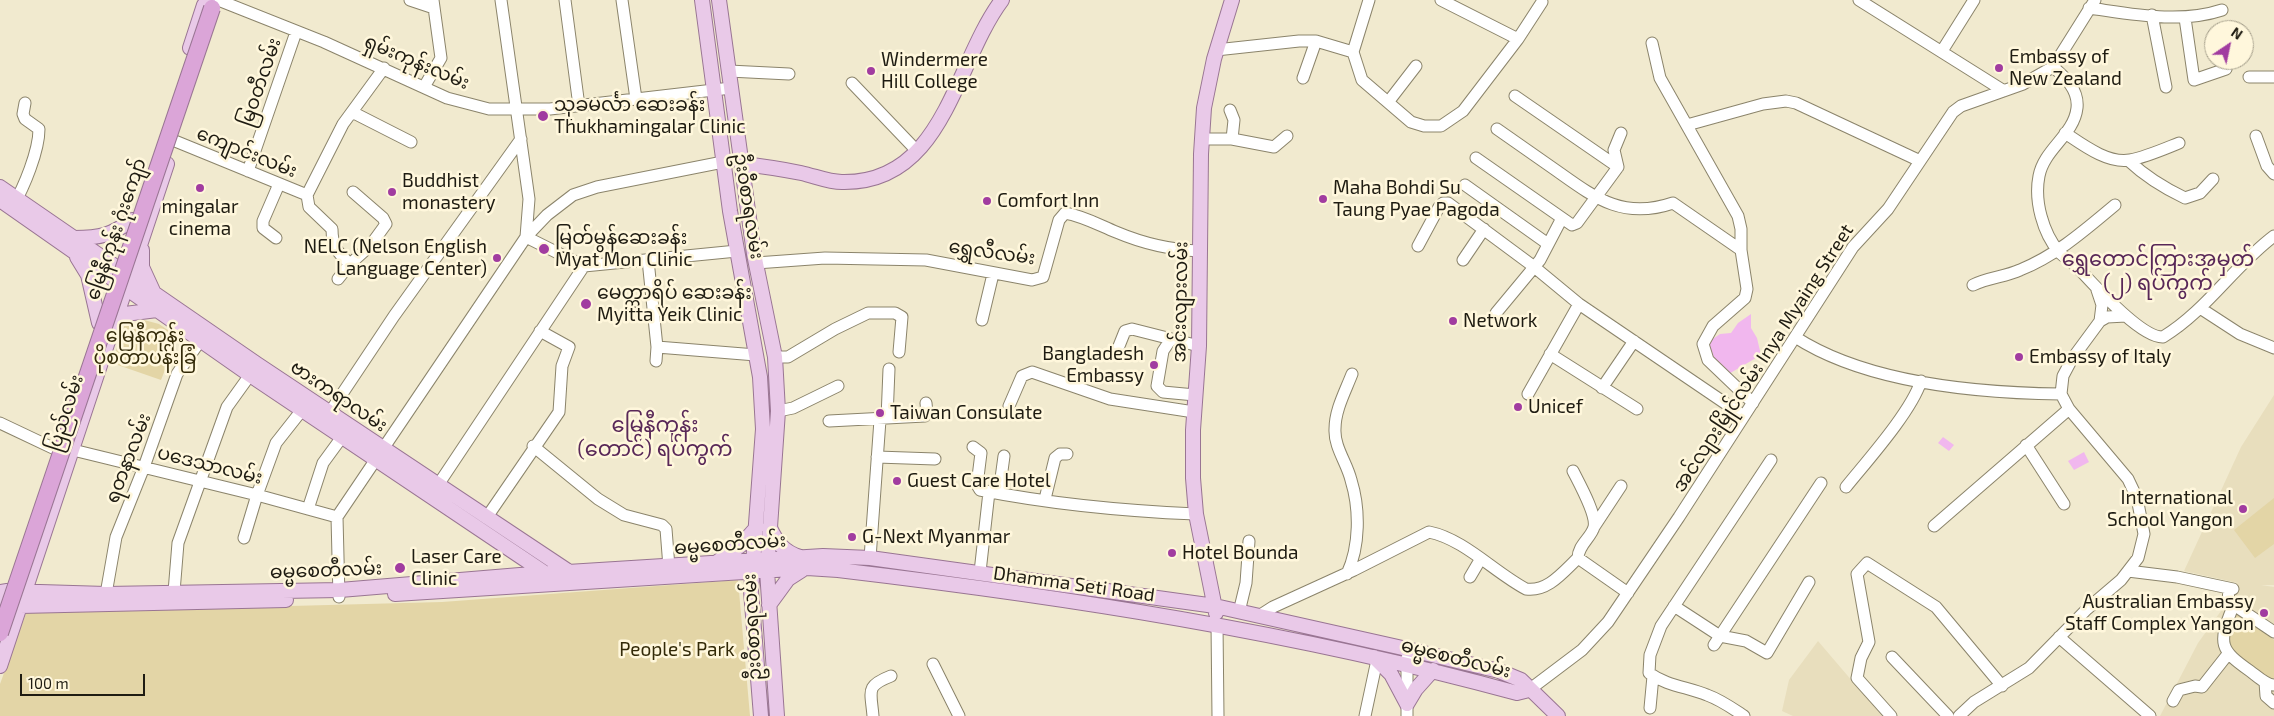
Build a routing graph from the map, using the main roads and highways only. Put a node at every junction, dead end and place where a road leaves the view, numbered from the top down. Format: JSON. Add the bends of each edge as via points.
{"nodes":[{"id":1,"x":702,"y":0,"type":"edge"},
{"id":2,"x":719,"y":0,"type":"edge"},
{"id":3,"x":1002,"y":0,"type":"edge"},
{"id":4,"x":1232,"y":0,"type":"edge"},
{"id":5,"x":214,"y":2,"type":"edge"},
{"id":6,"x":723,"y":159,"type":"junction"},
{"id":7,"x":741,"y":159,"type":"junction"},
{"id":8,"x":0,"y":187,"type":"edge"},
{"id":9,"x":746,"y":192,"type":"junction"},
{"id":10,"x":728,"y":194,"type":"junction"},
{"id":11,"x":0,"y":200,"type":"edge"},
{"id":12,"x":14,"y":204,"type":"junction"},
{"id":13,"x":132,"y":220,"type":"junction"},
{"id":14,"x":142,"y":239,"type":"junction"},
{"id":15,"x":73,"y":244,"type":"junction"},
{"id":16,"x":737,"y":254,"type":"junction"},
{"id":17,"x":755,"y":259,"type":"junction"},
{"id":18,"x":114,"y":273,"type":"junction"},
{"id":19,"x":127,"y":282,"type":"junction"},
{"id":20,"x":153,"y":292,"type":"junction"},
{"id":21,"x":157,"y":310,"type":"junction"},
{"id":22,"x":117,"y":315,"type":"junction"},
{"id":23,"x":99,"y":323,"type":"junction"},
{"id":24,"x":253,"y":369,"type":"junction"},
{"id":25,"x":764,"y":527,"type":"junction"},
{"id":26,"x":506,"y":530,"type":"junction"},
{"id":27,"x":498,"y":543,"type":"junction"},
{"id":28,"x":524,"y":560,"type":"junction"},
{"id":29,"x":805,"y":563,"type":"junction"},
{"id":30,"x":714,"y":564,"type":"junction"},
{"id":31,"x":768,"y":565,"type":"junction"},
{"id":32,"x":753,"y":567,"type":"junction"},
{"id":33,"x":980,"y":572,"type":"junction"},
{"id":34,"x":546,"y":574,"type":"junction"},
{"id":35,"x":727,"y":574,"type":"junction"},
{"id":36,"x":520,"y":575,"type":"junction"},
{"id":37,"x":570,"y":578,"type":"junction"},
{"id":38,"x":977,"y":589,"type":"junction"},
{"id":39,"x":751,"y":591,"type":"junction"},
{"id":40,"x":24,"y":592,"type":"junction"},
{"id":41,"x":339,"y":594,"type":"junction"},
{"id":42,"x":2,"y":599,"type":"edge"},
{"id":43,"x":769,"y":605,"type":"junction"},
{"id":44,"x":20,"y":606,"type":"junction"},
{"id":45,"x":1215,"y":606,"type":"junction"},
{"id":46,"x":1217,"y":624,"type":"junction"},
{"id":47,"x":0,"y":633,"type":"edge"},
{"id":48,"x":1407,"y":649,"type":"joint"},
{"id":49,"x":1375,"y":658,"type":"junction"},
{"id":50,"x":0,"y":666,"type":"edge"},
{"id":51,"x":1433,"y":670,"type":"junction"},
{"id":52,"x":1529,"y":690,"type":"junction"},
{"id":53,"x":1407,"y":710,"type":"edge"},
{"id":54,"x":760,"y":716,"type":"edge"},
{"id":55,"x":777,"y":716,"type":"edge"},
{"id":56,"x":1558,"y":716,"type":"edge"}],
"edges":[{"from":1,"to":6,"type":"main road","name":"ဦးဝီစာရလမ်း"},
{"from":2,"to":7,"type":"main road","name":"ဦးဝီစာရလမ်း"},
{"from":3,"to":7,"type":"main road","via":[[985,24],[941,122],[917,151],[882,176],[844,182],[824,180]]},
{"from":4,"to":45,"type":"main road","name":"အင်းလျားလမ်း","via":[[1216,50],[1204,108],[1194,412],[1196,514]]},
{"from":5,"to":13,"type":"main road","name":"ပြည်လမ်း","via":[[204,5]]},
{"from":5,"to":14,"type":"main road","name":"ပြည်လမ်း","via":[[220,10]]},
{"from":5,"to":47,"type":"highway","name":"မြေနီကုန်း ဂုံးကျော်","bridge":true},
{"from":6,"to":7,"type":"main road"},
{"from":6,"to":10,"type":"main road","name":"ဦးဝီစာရလမ်း"},
{"from":7,"to":9,"type":"main road","name":"ဦးဝီစာရလမ်း"},
{"from":8,"to":12,"type":"main road","name":"ဗားကရာလမ်း"},
{"from":9,"to":10,"type":"main road"},
{"from":9,"to":17,"type":"main road","name":"ဦးဝီစာရလမ်း"},
{"from":10,"to":16,"type":"main road","name":"ဦးဝီစာရလမ်း"},
{"from":11,"to":12,"type":"main road","name":"ဗားကရာလမ်း"},
{"from":12,"to":15,"type":"main road","name":"ဗားကရာလမ်း"},
{"from":13,"to":15,"type":"main road","via":[[110,235]]},
{"from":13,"to":18,"type":"main road","name":"ပြည်လမ်း"},
{"from":14,"to":19,"type":"main road","name":"ပြည်လမ်း"},
{"from":14,"to":20,"type":"main road","via":[[142,267]]},
{"from":15,"to":18,"type":"main road","name":"ဗားကရာလမ်း"},
{"from":15,"to":23,"type":"main road","via":[[88,275]]},
{"from":16,"to":17,"type":"main road"},
{"from":16,"to":25,"type":"main road","name":"ဦးဝီစာရလမ်း","via":[[760,377]]},
{"from":17,"to":25,"type":"main road","name":"ဦးဝီစာရလမ်း","via":[[775,357],[778,411]]},
{"from":18,"to":19,"type":"main road","name":"ဗားကရာလမ်း"},
{"from":18,"to":23,"type":"main road","name":"ပြည်လမ်း"},
{"from":19,"to":20,"type":"main road","name":"ဗားကရာလမ်း"},
{"from":19,"to":21,"type":"main road"},
{"from":19,"to":22,"type":"main road","name":"ပြည်လမ်း"},
{"from":20,"to":24,"type":"main road","name":"ဗားကရာလမ်း"},
{"from":21,"to":22,"type":"main road"},
{"from":21,"to":24,"type":"main road","via":[[200,341]]},
{"from":22,"to":40,"type":"main road","name":"ပြည်လမ်း"},
{"from":23,"to":42,"type":"main road","name":"ပြည်လမ်း"},
{"from":24,"to":26,"type":"main road","name":"ဗားကရာလမ်း","via":[[330,412]]},
{"from":24,"to":27,"type":"main road","name":"ဗားကရာလမ်း","via":[[302,410]]},
{"from":25,"to":29,"type":"main road","via":[[776,542]]},
{"from":25,"to":30,"type":"main road"},
{"from":25,"to":31,"type":"main road","name":"ဦးဝီစာရလမ်း"},
{"from":25,"to":32,"type":"main road","name":"ဦးဝီစာရလမ်း"},
{"from":26,"to":27,"type":"main road","via":[[505,540]]},
{"from":26,"to":37,"type":"main road","name":"ဗားကရာလမ်း"},
{"from":27,"to":28,"type":"main road","name":"ဗားကရာလမ်း"},
{"from":28,"to":34,"type":"main road","name":"ဗားကရာလမ်း"},
{"from":28,"to":36,"type":"main road","via":[[528,570]]},
{"from":29,"to":31,"type":"main road","name":"ဓမ္မစေတီလမ်း"},
{"from":29,"to":33,"type":"main road","name":"Dhamma Seti Road","via":[[823,556],[870,558]]},
{"from":29,"to":38,"type":"main road","name":"Dhamma Seti Road"},
{"from":29,"to":43,"type":"main road"},
{"from":30,"to":32,"type":"main road","name":"ဓမ္မစေတီလမ်း"},
{"from":30,"to":37,"type":"main road","name":"ဓမ္မစေတီလမ်း"},
{"from":31,"to":32,"type":"main road","name":"ဓမ္မစေတီလမ်း"},
{"from":31,"to":43,"type":"main road","name":"ဦးဝီစာရလမ်း"},
{"from":32,"to":35,"type":"main road","name":"ဓမ္မစေတီလမ်း"},
{"from":32,"to":39,"type":"main road","name":"ဦးဝီစာရလမ်း"},
{"from":33,"to":38,"type":"main road"},
{"from":33,"to":45,"type":"main road","name":"Dhamma Seti Road"},
{"from":34,"to":36,"type":"main road","name":"ဓမ္မစေတီလမ်း"},
{"from":34,"to":37,"type":"main road","name":"ဗားကရာလမ်း"},
{"from":35,"to":37,"type":"main road","name":"ဓမ္မစေတီလမ်း"},
{"from":35,"to":39,"type":"main road","via":[[740,579]]},
{"from":36,"to":41,"type":"main road","name":"ဓမ္မစေတီလမ်း"},
{"from":37,"to":41,"type":"main road","name":"ဓမ္မစေတီလမ်း"},
{"from":38,"to":46,"type":"main road","name":"Dhamma Seti Road","via":[[1106,605]]},
{"from":39,"to":54,"type":"main road","name":"ဦးဝီစာရလမ်း"},
{"from":40,"to":41,"type":"main road","name":"ဓမ္မစေတီလမ်း"},
{"from":40,"to":42,"type":"main road","name":"ဓမ္မစေတီလမ်း"},
{"from":40,"to":44,"type":"main road","name":"ပြည်လမ်း"},
{"from":41,"to":44,"type":"main road","name":"ဓမ္မစေတီလမ်း","via":[[232,602]]},
{"from":42,"to":44,"type":"main road","name":"ဓမ္မစေတီလမ်း"},
{"from":43,"to":55,"type":"main road","name":"ဦးဝီစာရလမ်း"},
{"from":44,"to":50,"type":"main road","name":"ပြည်လမ်း"},
{"from":45,"to":46,"type":"main road","name":"အင်းလျားလမ်း"},
{"from":45,"to":48,"type":"main road","name":"Dhamma Seti Road"},
{"from":46,"to":49,"type":"main road","name":"Dhamma Seti Road"},
{"from":48,"to":52,"type":"main road","name":"ဓမ္မစေတီလမ်း","via":[[1498,671],[1521,680]]},
{"from":49,"to":51,"type":"main road","name":"ဓမ္မစေတီလမ်း"},
{"from":49,"to":53,"type":"main road","via":[[1395,681]]},
{"from":51,"to":52,"type":"main road","name":"ဓမ္မစေတီလမ်း","via":[[1517,692]]},
{"from":51,"to":53,"type":"main road","via":[[1416,689]]},
{"from":52,"to":56,"type":"main road","name":"ဓမ္မစေတီလမ်း"}]}
